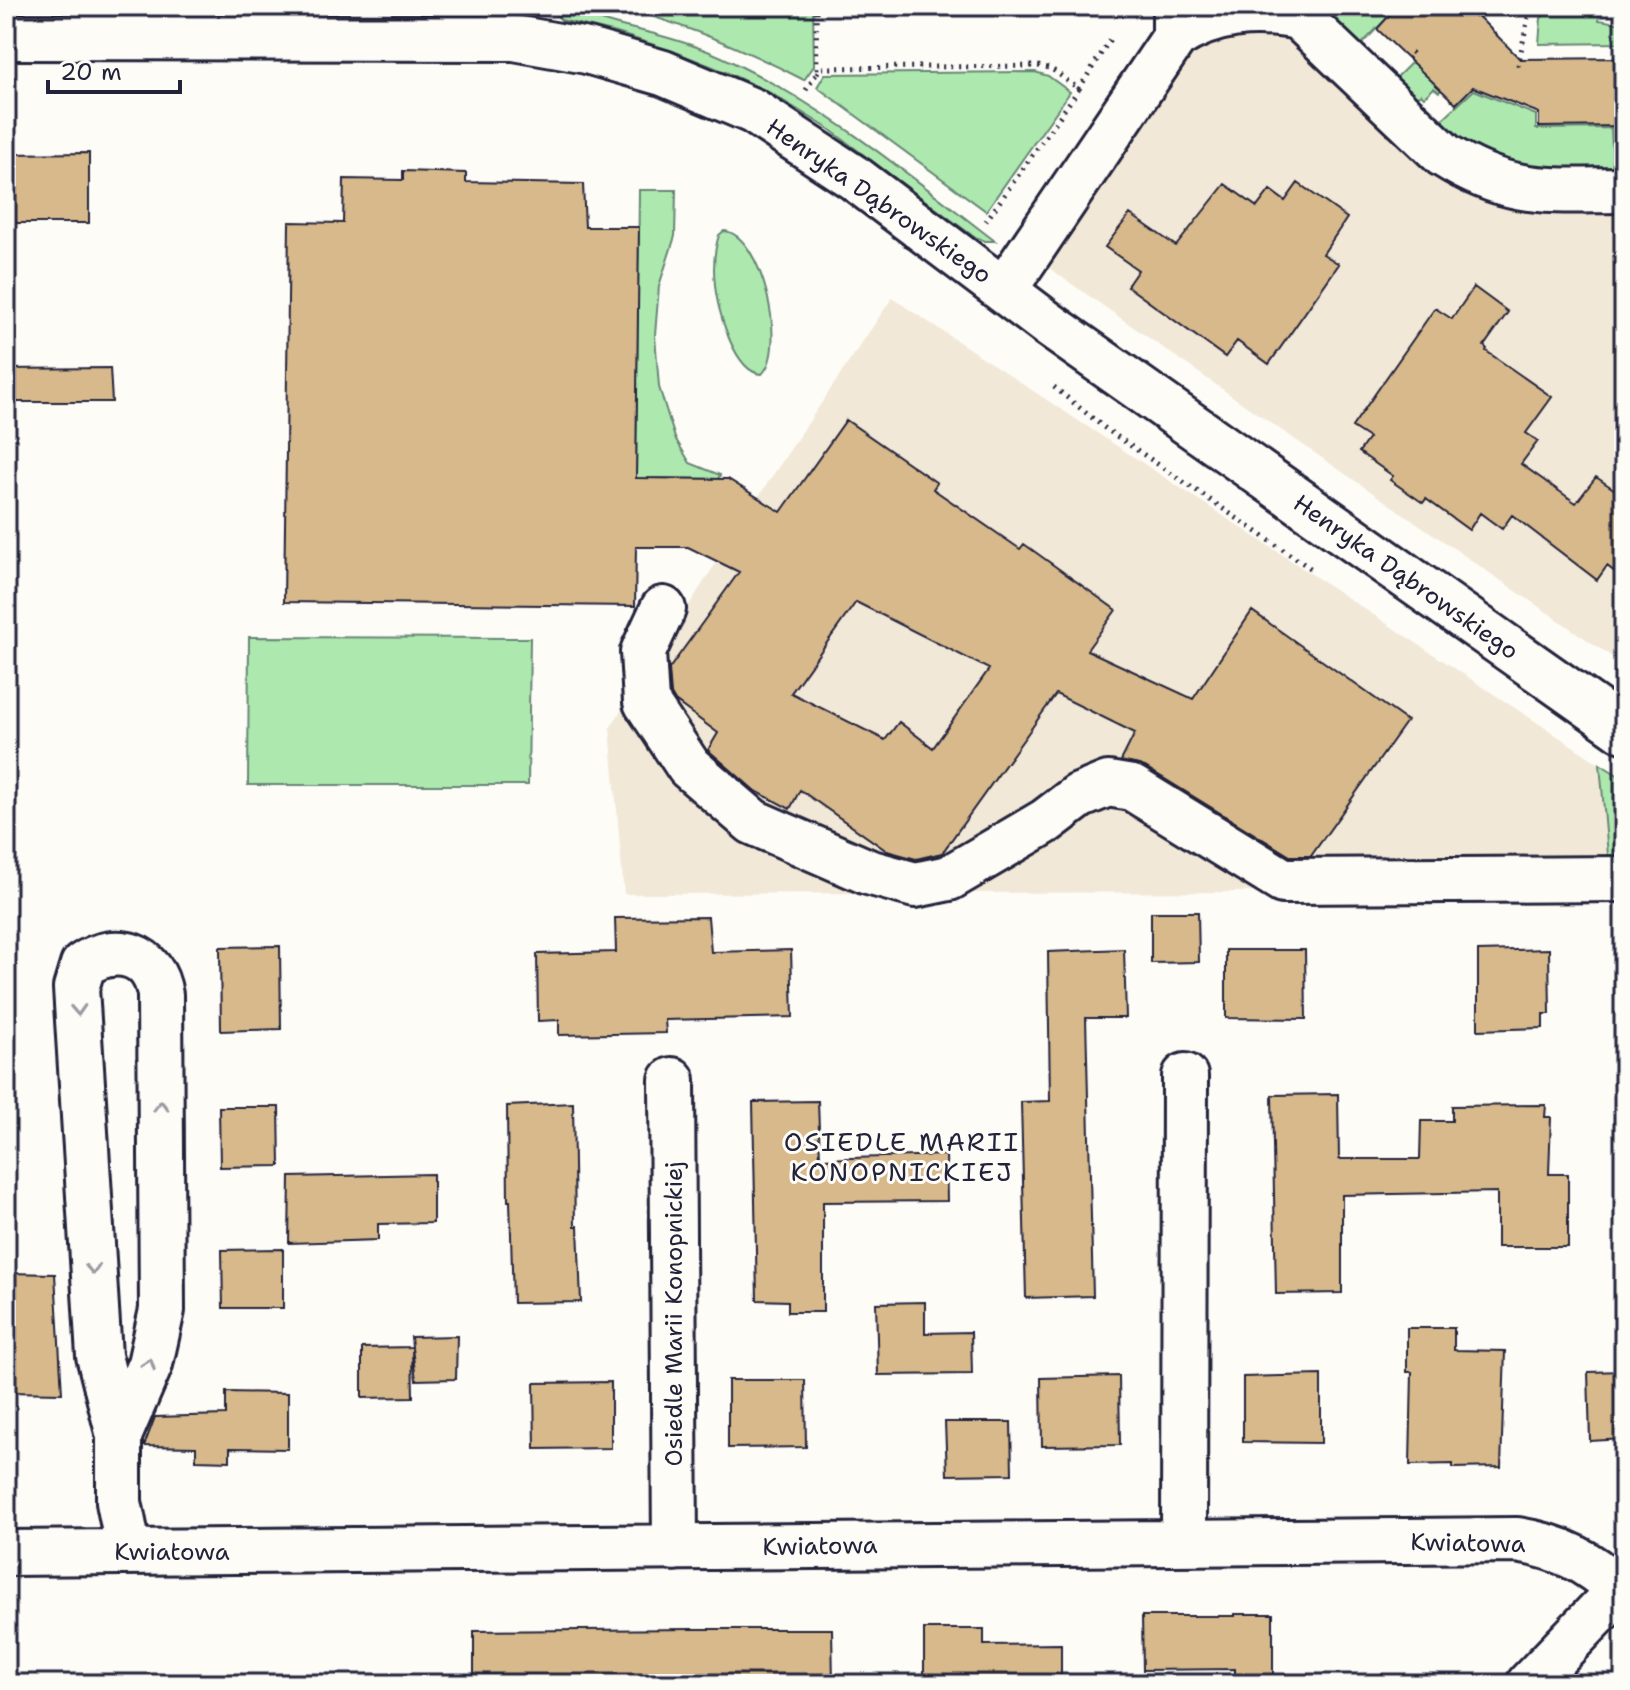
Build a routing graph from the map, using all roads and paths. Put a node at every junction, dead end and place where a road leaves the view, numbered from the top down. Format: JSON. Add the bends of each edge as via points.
{"nodes":[{"id":1,"x":816,"y":6,"type":"edge"},
{"id":2,"x":1540,"y":6,"type":"edge"},
{"id":3,"x":1292,"y":11,"type":"edge"},
{"id":4,"x":515,"y":22,"type":"edge"},
{"id":5,"x":1175,"y":22,"type":"edge"},
{"id":6,"x":1112,"y":36,"type":"dead end"},
{"id":7,"x":6,"y":37,"type":"edge"},
{"id":8,"x":1518,"y":66,"type":"dead end"},
{"id":9,"x":817,"y":73,"type":"junction"},
{"id":10,"x":1079,"y":89,"type":"junction"},
{"id":11,"x":806,"y":90,"type":"dead end"},
{"id":12,"x":1624,"y":190,"type":"edge"},
{"id":13,"x":986,"y":221,"type":"dead end"},
{"id":14,"x":1004,"y":290,"type":"junction"},
{"id":15,"x":1046,"y":380,"type":"dead end"},
{"id":16,"x":1325,"y":578,"type":"dead end"},
{"id":17,"x":663,"y":609,"type":"dead end"},
{"id":18,"x":1624,"y":730,"type":"edge"},
{"id":19,"x":1624,"y":879,"type":"edge"},
{"id":20,"x":1185,"y":1076,"type":"dead end"},
{"id":21,"x":672,"y":1080,"type":"dead end"},
{"id":22,"x":119,"y":1436,"type":"junction"},
{"id":23,"x":1184,"y":1543,"type":"junction"},
{"id":24,"x":675,"y":1548,"type":"junction"},
{"id":25,"x":129,"y":1552,"type":"junction"},
{"id":26,"x":6,"y":1553,"type":"edge"},
{"id":27,"x":1622,"y":1588,"type":"edge"},
{"id":28,"x":1529,"y":1684,"type":"edge"}],
"edges":[{"from":1,"to":9,"type":"path"},
{"from":2,"to":8,"type":"path","via":[[1528,18]]},
{"from":3,"to":5,"type":"street"},
{"from":3,"to":12,"type":"street","via":[[1444,155],[1471,172],[1536,190]]},
{"from":4,"to":7,"type":"street","name":"Henryka Dąbrowskiego"},
{"from":4,"to":14,"type":"street","name":"Henryka Dąbrowskiego","via":[[663,73],[753,111],[856,179]]},
{"from":5,"to":14,"type":"street"},
{"from":6,"to":10,"type":"path"},
{"from":9,"to":10,"type":"path","via":[[820,68],[1038,66],[1050,68]]},
{"from":9,"to":11,"type":"path"},
{"from":10,"to":13,"type":"path"},
{"from":14,"to":18,"type":"street","name":"Henryka Dąbrowskiego"},
{"from":15,"to":16,"type":"path","via":[[1106,429]]},
{"from":17,"to":19,"type":"street","via":[[643,652],[646,702],[689,767],[753,822],[868,872],[915,885],[949,878],[1079,796],[1108,784],[1132,788],[1283,881]]},
{"from":20,"to":23,"type":"street"},
{"from":21,"to":24,"type":"street","name":"Osiedle Marii Konopnickiej"},
{"from":22,"to":22,"type":"street","one_way":true,"via":[[150,1364],[162,1310],[160,995],[152,968],[140,959],[104,955],[83,965],[76,988],[99,1356]]},
{"from":22,"to":25,"type":"street","via":[[119,1502]]},
{"from":23,"to":24,"type":"street","name":"Kwiatowa"},
{"from":23,"to":27,"type":"street","name":"Kwiatowa","via":[[1517,1540],[1571,1553]]},
{"from":24,"to":25,"type":"street","name":"Kwiatowa"},
{"from":25,"to":26,"type":"street","name":"Kwiatowa"},
{"from":27,"to":28,"type":"street"}]}
